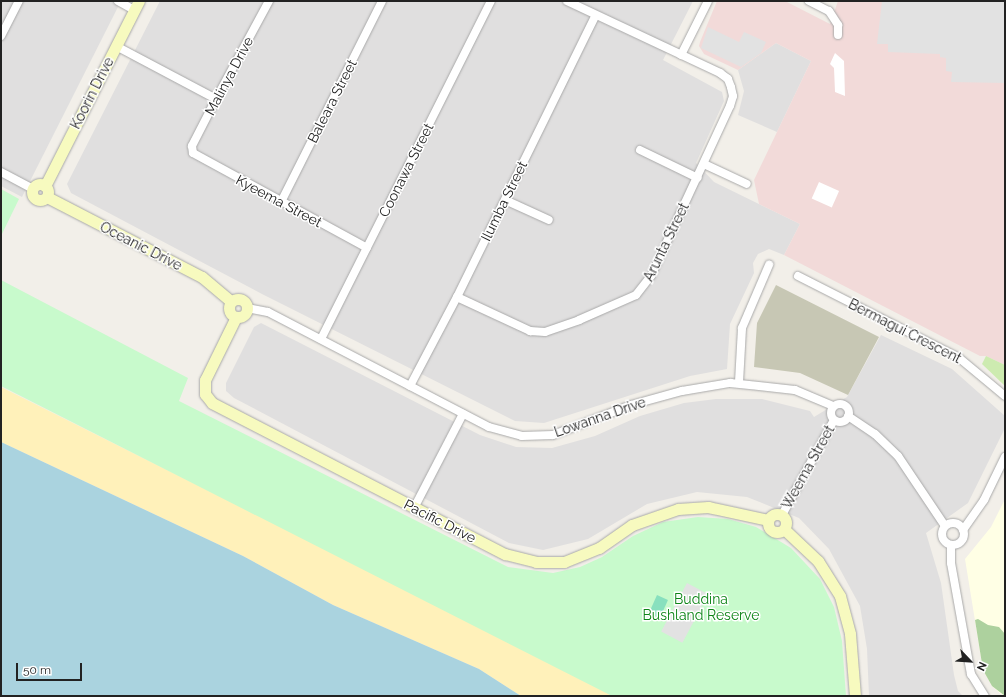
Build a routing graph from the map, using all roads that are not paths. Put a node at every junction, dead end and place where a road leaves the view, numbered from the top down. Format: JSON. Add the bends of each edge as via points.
{"nodes":[{"id":1,"x":19,"y":1,"type":"edge"},
{"id":2,"x":118,"y":1,"type":"edge"},
{"id":3,"x":269,"y":1,"type":"edge"},
{"id":4,"x":382,"y":1,"type":"edge"},
{"id":5,"x":491,"y":1,"type":"edge"},
{"id":6,"x":567,"y":1,"type":"edge"},
{"id":7,"x":708,"y":1,"type":"edge"},
{"id":8,"x":810,"y":1,"type":"edge"},
{"id":9,"x":137,"y":5,"type":"edge"},
{"id":10,"x":596,"y":15,"type":"junction"},
{"id":11,"x":838,"y":35,"type":"dead end"},
{"id":12,"x":1,"y":36,"type":"edge"},
{"id":13,"x":116,"y":46,"type":"junction"},
{"id":14,"x":681,"y":55,"type":"junction"},
{"id":15,"x":216,"y":99,"type":"junction"},
{"id":16,"x":640,"y":150,"type":"dead end"},
{"id":17,"x":193,"y":153,"type":"joint"},
{"id":18,"x":704,"y":164,"type":"junction"},
{"id":19,"x":1,"y":172,"type":"edge"},
{"id":20,"x":698,"y":178,"type":"junction"},
{"id":21,"x":747,"y":184,"type":"dead end"},
{"id":22,"x":45,"y":186,"type":"junction"},
{"id":23,"x":33,"y":190,"type":"junction"},
{"id":24,"x":47,"y":197,"type":"junction"},
{"id":25,"x":505,"y":200,"type":"junction"},
{"id":26,"x":281,"y":202,"type":"junction"},
{"id":27,"x":549,"y":220,"type":"dead end"},
{"id":28,"x":367,"y":248,"type":"junction"},
{"id":29,"x":770,"y":265,"type":"dead end"},
{"id":30,"x":798,"y":276,"type":"dead end"},
{"id":31,"x":457,"y":297,"type":"junction"},
{"id":32,"x":231,"y":301,"type":"junction"},
{"id":33,"x":247,"y":308,"type":"junction"},
{"id":34,"x":236,"y":317,"type":"junction"},
{"id":35,"x":321,"y":339,"type":"junction"},
{"id":36,"x":739,"y":382,"type":"junction"},
{"id":37,"x":410,"y":386,"type":"junction"},
{"id":38,"x":1005,"y":396,"type":"edge"},
{"id":39,"x":833,"y":406,"type":"junction"},
{"id":40,"x":463,"y":414,"type":"junction"},
{"id":41,"x":848,"y":416,"type":"junction"},
{"id":42,"x":834,"y":420,"type":"junction"},
{"id":43,"x":1005,"y":457,"type":"edge"},
{"id":44,"x":414,"y":508,"type":"junction"},
{"id":45,"x":782,"y":515,"type":"junction"},
{"id":46,"x":768,"y":520,"type":"junction"},
{"id":47,"x":944,"y":526,"type":"junction"},
{"id":48,"x":784,"y":529,"type":"junction"},
{"id":49,"x":963,"y":530,"type":"junction"},
{"id":50,"x":951,"y":545,"type":"junction"},
{"id":51,"x":855,"y":696,"type":"edge"},
{"id":52,"x":985,"y":696,"type":"edge"}],
"edges":[{"from":1,"to":12,"type":"street"},
{"from":2,"to":9,"type":"street"},
{"from":3,"to":15,"type":"street","name":"Malinya Drive"},
{"from":4,"to":26,"type":"street","name":"Baleara Street"},
{"from":5,"to":28,"type":"street","name":"Coonawa Street"},
{"from":6,"to":10,"type":"street"},
{"from":7,"to":14,"type":"street"},
{"from":8,"to":11,"type":"street","via":[[829,11],[838,25]]},
{"from":9,"to":13,"type":"street","name":"Koorin Drive"},
{"from":10,"to":14,"type":"street"},
{"from":10,"to":25,"type":"street","name":"Ilumba Street"},
{"from":13,"to":15,"type":"street"},
{"from":13,"to":22,"type":"street","name":"Koorin Drive"},
{"from":14,"to":18,"type":"street","name":"Arunta Street","via":[[728,79],[733,96]]},
{"from":15,"to":17,"type":"street","name":"Malinya Drive","via":[[192,146]]},
{"from":16,"to":20,"type":"street"},
{"from":17,"to":26,"type":"street","name":"Kyeema Street"},
{"from":18,"to":20,"type":"street","name":"Arunta Street"},
{"from":18,"to":21,"type":"street"},
{"from":19,"to":23,"type":"street"},
{"from":20,"to":31,"type":"street","name":"Arunta Street","via":[[651,276],[636,295],[620,303],[544,332],[530,331]]},
{"from":22,"to":23,"type":"street","via":[[38,184]]},
{"from":22,"to":24,"type":"street","via":[[48,190]]},
{"from":23,"to":24,"type":"street","via":[[34,197],[38,200]]},
{"from":24,"to":32,"type":"street","name":"Oceanic Drive","via":[[202,277]]},
{"from":25,"to":27,"type":"street"},
{"from":25,"to":31,"type":"street","name":"Ilumba Street"},
{"from":26,"to":28,"type":"street","name":"Kyeema Street"},
{"from":28,"to":35,"type":"street","name":"Coonawa Street"},
{"from":29,"to":36,"type":"street","via":[[742,328]]},
{"from":30,"to":38,"type":"street","name":"Bermagui Crescent","via":[[958,358]]},
{"from":31,"to":37,"type":"street","name":"Ilumba Street"},
{"from":32,"to":33,"type":"street","via":[[240,299],[245,302]]},
{"from":32,"to":34,"type":"street","via":[[228,309]]},
{"from":33,"to":34,"type":"street","via":[[244,316]]},
{"from":33,"to":35,"type":"street","name":"Lowanna Drive","via":[[268,312]]},
{"from":34,"to":44,"type":"street","name":"Pacific Drive","via":[[205,380],[208,399]]},
{"from":35,"to":37,"type":"street","name":"Lowanna Drive"},
{"from":36,"to":39,"type":"street","name":"Lowanna Drive","via":[[795,390]]},
{"from":36,"to":40,"type":"street","name":"Lowanna Drive","via":[[682,391],[631,405],[553,435],[522,436],[504,432]]},
{"from":37,"to":40,"type":"street","name":"Lowanna Drive"},
{"from":39,"to":41,"type":"street","via":[[845,405]]},
{"from":39,"to":42,"type":"street","via":[[831,413]]},
{"from":40,"to":44,"type":"street"},
{"from":41,"to":42,"type":"street","via":[[842,421]]},
{"from":41,"to":47,"type":"street","via":[[875,434],[898,456]]},
{"from":42,"to":45,"type":"street","name":"Weema Street"},
{"from":43,"to":49,"type":"street","via":[[984,500]]},
{"from":44,"to":46,"type":"street","name":"Pacific Drive","via":[[505,554],[549,563],[582,556],[632,525],[678,509],[708,507]]},
{"from":45,"to":46,"type":"street","via":[[776,514]]},
{"from":45,"to":48,"type":"street","via":[[786,520]]},
{"from":46,"to":48,"type":"street","via":[[768,527],[772,531],[779,532]]},
{"from":47,"to":49,"type":"street","via":[[957,523]]},
{"from":47,"to":50,"type":"street","via":[[942,536]]},
{"from":48,"to":51,"type":"street","via":[[818,561],[840,596],[850,634]]},
{"from":49,"to":50,"type":"street","via":[[961,541]]},
{"from":50,"to":52,"type":"street","via":[[951,563],[971,674]]}]}
